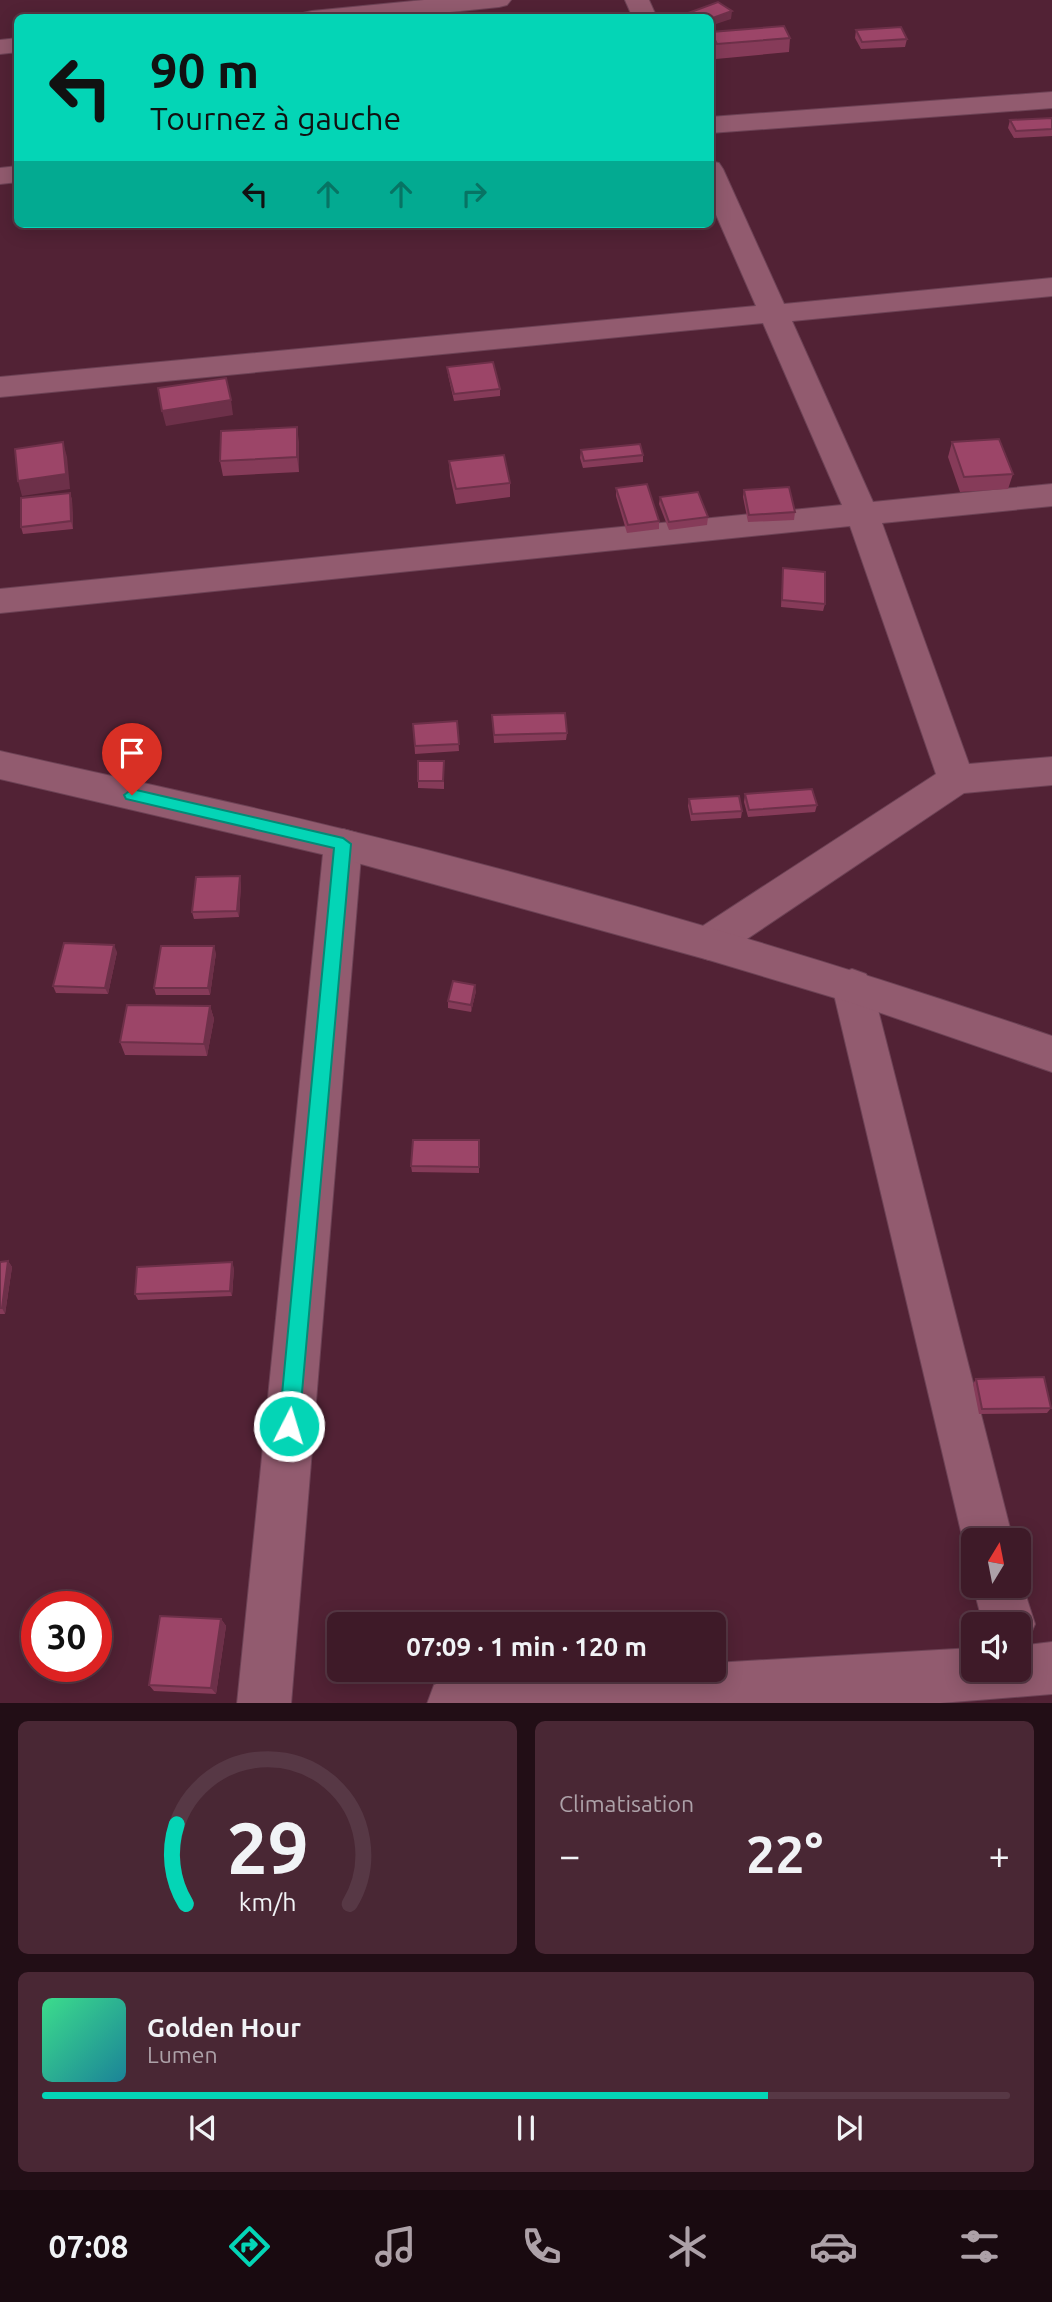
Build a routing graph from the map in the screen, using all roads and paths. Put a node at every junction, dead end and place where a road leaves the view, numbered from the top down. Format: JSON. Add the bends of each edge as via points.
{"nodes":[{"id":1,"x":499,"y":0,"type":"edge"},
{"id":2,"x":354,"y":14,"type":"edge"},
{"id":3,"x":1052,"y":100,"type":"edge"},
{"id":4,"x":714,"y":125,"type":"edge"},
{"id":5,"x":714,"y":178,"type":"edge"},
{"id":6,"x":1052,"y":287,"type":"edge"},
{"id":7,"x":774,"y":314,"type":"junction"},
{"id":8,"x":0,"y":387,"type":"edge"},
{"id":9,"x":1052,"y":495,"type":"edge"},
{"id":10,"x":862,"y":514,"type":"junction"},
{"id":11,"x":0,"y":601,"type":"edge"},
{"id":12,"x":0,"y":765,"type":"edge"},
{"id":13,"x":1052,"y":771,"type":"edge"},
{"id":14,"x":956,"y":779,"type":"junction"},
{"id":15,"x":343,"y":844,"type":"junction"},
{"id":16,"x":709,"y":943,"type":"junction"},
{"id":17,"x":852,"y":986,"type":"junction"},
{"id":18,"x":1052,"y":1054,"type":"edge"},
{"id":19,"x":985,"y":1528,"type":"edge"},
{"id":20,"x":961,"y":1670,"type":"edge"},
{"id":21,"x":264,"y":1703,"type":"edge"},
{"id":22,"x":453,"y":1703,"type":"edge"}],
"edges":[{"from":1,"to":2,"type":"street"},
{"from":3,"to":4,"type":"street"},
{"from":5,"to":7,"type":"street"},
{"from":6,"to":7,"type":"street"},
{"from":7,"to":8,"type":"street"},
{"from":7,"to":10,"type":"street"},
{"from":9,"to":10,"type":"street"},
{"from":10,"to":11,"type":"street"},
{"from":10,"to":14,"type":"street"},
{"from":12,"to":15,"type":"street"},
{"from":13,"to":14,"type":"street"},
{"from":14,"to":16,"type":"street"},
{"from":15,"to":16,"type":"street"},
{"from":15,"to":21,"type":"street"},
{"from":16,"to":17,"type":"street"},
{"from":17,"to":18,"type":"street"},
{"from":17,"to":19,"type":"street"},
{"from":20,"to":22,"type":"street"}]}
